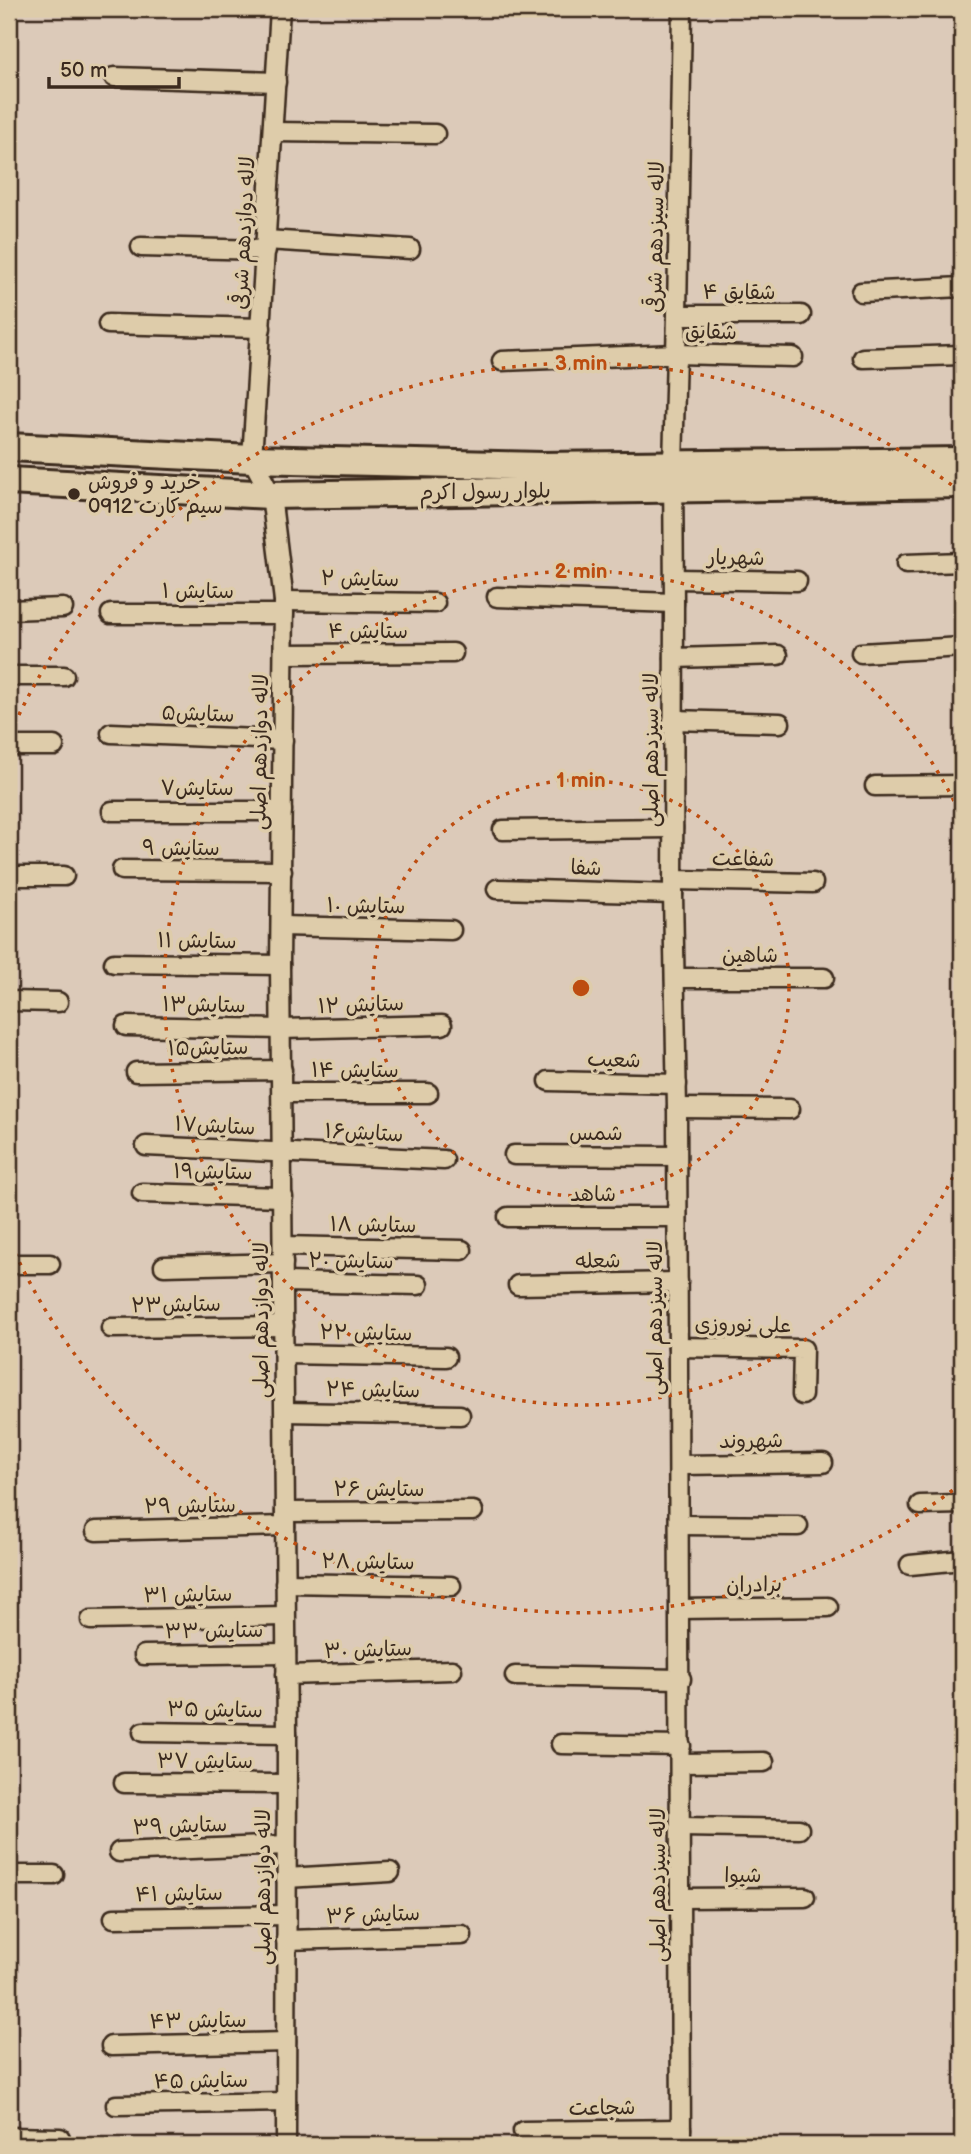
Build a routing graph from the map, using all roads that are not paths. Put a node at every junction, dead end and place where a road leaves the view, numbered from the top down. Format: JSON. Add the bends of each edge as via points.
{"nodes":[{"id":1,"x":280,"y":9,"type":"edge"},
{"id":2,"x":682,"y":9,"type":"edge"},
{"id":3,"x":114,"y":78,"type":"dead end"},
{"id":4,"x":275,"y":82,"type":"junction"},
{"id":5,"x":273,"y":132,"type":"junction"},
{"id":6,"x":435,"y":134,"type":"dead end"},
{"id":7,"x":266,"y":245,"type":"junction"},
{"id":8,"x":141,"y":247,"type":"dead end"},
{"id":9,"x":410,"y":249,"type":"dead end"},
{"id":10,"x":962,"y":286,"type":"edge"},
{"id":11,"x":861,"y":292,"type":"dead end"},
{"id":12,"x":677,"y":315,"type":"junction"},
{"id":13,"x":801,"y":315,"type":"dead end"},
{"id":14,"x":108,"y":324,"type":"dead end"},
{"id":15,"x":261,"y":328,"type":"junction"},
{"id":16,"x":676,"y":354,"type":"junction"},
{"id":17,"x":962,"y":355,"type":"edge"},
{"id":18,"x":793,"y":357,"type":"dead end"},
{"id":19,"x":863,"y":358,"type":"dead end"},
{"id":20,"x":502,"y":362,"type":"dead end"},
{"id":21,"x":9,"y":447,"type":"edge"},
{"id":22,"x":252,"y":459,"type":"junction"},
{"id":23,"x":962,"y":461,"type":"edge"},
{"id":24,"x":673,"y":478,"type":"junction"},
{"id":25,"x":9,"y":481,"type":"edge"},
{"id":26,"x":962,"y":484,"type":"edge"},
{"id":27,"x":271,"y":495,"type":"junction"},
{"id":28,"x":962,"y":562,"type":"edge"},
{"id":29,"x":906,"y":564,"type":"dead end"},
{"id":30,"x":674,"y":579,"type":"junction"},
{"id":31,"x":797,"y":581,"type":"dead end"},
{"id":32,"x":497,"y":597,"type":"dead end"},
{"id":33,"x":435,"y":603,"type":"dead end"},
{"id":34,"x":674,"y":603,"type":"junction"},
{"id":35,"x":63,"y":608,"type":"dead end"},
{"id":36,"x":284,"y":608,"type":"junction"},
{"id":37,"x":9,"y":610,"type":"edge"},
{"id":38,"x":111,"y":614,"type":"dead end"},
{"id":39,"x":962,"y":647,"type":"edge"},
{"id":40,"x":453,"y":653,"type":"dead end"},
{"id":41,"x":861,"y":653,"type":"dead end"},
{"id":42,"x":284,"y":654,"type":"junction"},
{"id":43,"x":778,"y":655,"type":"dead end"},
{"id":44,"x":674,"y":657,"type":"junction"},
{"id":45,"x":9,"y":676,"type":"edge"},
{"id":46,"x":64,"y":676,"type":"dead end"},
{"id":47,"x":674,"y":720,"type":"junction"},
{"id":48,"x":780,"y":723,"type":"dead end"},
{"id":49,"x":111,"y":733,"type":"dead end"},
{"id":50,"x":283,"y":740,"type":"junction"},
{"id":51,"x":9,"y":746,"type":"edge"},
{"id":52,"x":54,"y":746,"type":"dead end"},
{"id":53,"x":962,"y":785,"type":"edge"},
{"id":54,"x":875,"y":786,"type":"dead end"},
{"id":55,"x":112,"y":811,"type":"dead end"},
{"id":56,"x":282,"y":811,"type":"junction"},
{"id":57,"x":673,"y":828,"type":"junction"},
{"id":58,"x":502,"y":830,"type":"dead end"},
{"id":59,"x":122,"y":870,"type":"dead end"},
{"id":60,"x":282,"y":871,"type":"junction"},
{"id":61,"x":9,"y":876,"type":"edge"},
{"id":62,"x":64,"y":876,"type":"dead end"},
{"id":63,"x":813,"y":883,"type":"dead end"},
{"id":64,"x":673,"y":887,"type":"junction"},
{"id":65,"x":497,"y":889,"type":"dead end"},
{"id":66,"x":281,"y":926,"type":"junction"},
{"id":67,"x":451,"y":930,"type":"dead end"},
{"id":68,"x":114,"y":963,"type":"dead end"},
{"id":69,"x":281,"y":965,"type":"junction"},
{"id":70,"x":675,"y":978,"type":"junction"},
{"id":71,"x":824,"y":978,"type":"dead end"},
{"id":72,"x":9,"y":1001,"type":"edge"},
{"id":73,"x":58,"y":1002,"type":"dead end"},
{"id":74,"x":442,"y":1025,"type":"dead end"},
{"id":75,"x":126,"y":1026,"type":"dead end"},
{"id":76,"x":281,"y":1030,"type":"junction"},
{"id":77,"x":282,"y":1069,"type":"junction"},
{"id":78,"x":136,"y":1072,"type":"dead end"},
{"id":79,"x":549,"y":1080,"type":"dead end"},
{"id":80,"x":677,"y":1084,"type":"junction"},
{"id":81,"x":282,"y":1093,"type":"junction"},
{"id":82,"x":428,"y":1093,"type":"dead end"},
{"id":83,"x":677,"y":1108,"type":"junction"},
{"id":84,"x":790,"y":1109,"type":"dead end"},
{"id":85,"x":146,"y":1146,"type":"dead end"},
{"id":86,"x":282,"y":1152,"type":"junction"},
{"id":87,"x":514,"y":1155,"type":"dead end"},
{"id":88,"x":677,"y":1156,"type":"junction"},
{"id":89,"x":444,"y":1160,"type":"dead end"},
{"id":90,"x":142,"y":1193,"type":"dead end"},
{"id":91,"x":283,"y":1196,"type":"junction"},
{"id":92,"x":508,"y":1217,"type":"dead end"},
{"id":93,"x":677,"y":1217,"type":"junction"},
{"id":94,"x":462,"y":1250,"type":"dead end"},
{"id":95,"x":283,"y":1254,"type":"junction"},
{"id":96,"x":9,"y":1264,"type":"edge"},
{"id":97,"x":50,"y":1264,"type":"dead end"},
{"id":98,"x":164,"y":1266,"type":"dead end"},
{"id":99,"x":284,"y":1282,"type":"junction"},
{"id":100,"x":678,"y":1282,"type":"junction"},
{"id":101,"x":418,"y":1285,"type":"dead end"},
{"id":102,"x":518,"y":1285,"type":"dead end"},
{"id":103,"x":284,"y":1326,"type":"junction"},
{"id":104,"x":111,"y":1328,"type":"dead end"},
{"id":105,"x":678,"y":1348,"type":"junction"},
{"id":106,"x":284,"y":1354,"type":"junction"},
{"id":107,"x":446,"y":1357,"type":"dead end"},
{"id":108,"x":802,"y":1395,"type":"dead end"},
{"id":109,"x":285,"y":1412,"type":"junction"},
{"id":110,"x":460,"y":1415,"type":"dead end"},
{"id":111,"x":822,"y":1463,"type":"dead end"},
{"id":112,"x":679,"y":1465,"type":"junction"},
{"id":113,"x":962,"y":1504,"type":"edge"},
{"id":114,"x":920,"y":1505,"type":"dead end"},
{"id":115,"x":474,"y":1511,"type":"dead end"},
{"id":116,"x":285,"y":1519,"type":"junction"},
{"id":117,"x":680,"y":1525,"type":"junction"},
{"id":118,"x":798,"y":1526,"type":"dead end"},
{"id":119,"x":96,"y":1531,"type":"dead end"},
{"id":120,"x":962,"y":1560,"type":"edge"},
{"id":121,"x":909,"y":1565,"type":"dead end"},
{"id":122,"x":285,"y":1583,"type":"junction"},
{"id":123,"x":451,"y":1586,"type":"dead end"},
{"id":124,"x":828,"y":1607,"type":"dead end"},
{"id":125,"x":680,"y":1609,"type":"junction"},
{"id":126,"x":285,"y":1616,"type":"junction"},
{"id":127,"x":91,"y":1620,"type":"dead end"},
{"id":128,"x":286,"y":1653,"type":"junction"},
{"id":129,"x":144,"y":1656,"type":"dead end"},
{"id":130,"x":452,"y":1670,"type":"dead end"},
{"id":131,"x":286,"y":1675,"type":"junction"},
{"id":132,"x":515,"y":1676,"type":"dead end"},
{"id":133,"x":681,"y":1679,"type":"junction"},
{"id":134,"x":143,"y":1732,"type":"dead end"},
{"id":135,"x":287,"y":1734,"type":"junction"},
{"id":136,"x":561,"y":1744,"type":"dead end"},
{"id":137,"x":681,"y":1755,"type":"junction"},
{"id":138,"x":764,"y":1762,"type":"dead end"},
{"id":139,"x":124,"y":1783,"type":"dead end"},
{"id":140,"x":286,"y":1784,"type":"junction"},
{"id":141,"x":681,"y":1827,"type":"junction"},
{"id":142,"x":799,"y":1829,"type":"dead end"},
{"id":143,"x":286,"y":1845,"type":"junction"},
{"id":144,"x":119,"y":1852,"type":"dead end"},
{"id":145,"x":390,"y":1872,"type":"dead end"},
{"id":146,"x":9,"y":1875,"type":"edge"},
{"id":147,"x":54,"y":1875,"type":"dead end"},
{"id":148,"x":286,"y":1878,"type":"junction"},
{"id":149,"x":805,"y":1897,"type":"dead end"},
{"id":150,"x":681,"y":1898,"type":"junction"},
{"id":151,"x":286,"y":1915,"type":"junction"},
{"id":152,"x":114,"y":1918,"type":"dead end"},
{"id":153,"x":462,"y":1935,"type":"dead end"},
{"id":154,"x":286,"y":1940,"type":"junction"},
{"id":155,"x":286,"y":2042,"type":"junction"},
{"id":156,"x":111,"y":2046,"type":"dead end"},
{"id":157,"x":286,"y":2102,"type":"junction"},
{"id":158,"x":116,"y":2105,"type":"dead end"},
{"id":159,"x":523,"y":2132,"type":"dead end"},
{"id":160,"x":9,"y":2137,"type":"edge"},
{"id":161,"x":681,"y":2137,"type":"edge"},
{"id":162,"x":61,"y":2138,"type":"dead end"},
{"id":163,"x":286,"y":2145,"type":"edge"}],
"edges":[{"from":1,"to":4,"type":"street","name":"لاله دوازدهم شرقی"},
{"from":2,"to":12,"type":"street","name":"لاله سیزدهم شرقی"},
{"from":3,"to":4,"type":"street"},
{"from":4,"to":5,"type":"street","name":"لاله دوازدهم شرقی"},
{"from":5,"to":6,"type":"street"},
{"from":5,"to":7,"type":"street","name":"لاله دوازدهم شرقی"},
{"from":7,"to":8,"type":"street"},
{"from":7,"to":9,"type":"street"},
{"from":7,"to":15,"type":"street","name":"لاله دوازدهم شرقی"},
{"from":10,"to":11,"type":"street"},
{"from":12,"to":13,"type":"street","name":"شقایق ۴"},
{"from":12,"to":16,"type":"street","name":"لاله سیزدهم شرقی"},
{"from":14,"to":15,"type":"street"},
{"from":15,"to":22,"type":"street","name":"لاله دوازدهم شرقی"},
{"from":16,"to":18,"type":"street","name":"شقایق"},
{"from":16,"to":20,"type":"street","name":"شقایق"},
{"from":16,"to":24,"type":"street","name":"لاله سیزدهم شرقی"},
{"from":17,"to":19,"type":"street"},
{"from":21,"to":22,"type":"main road","name":"بلوار رسول اکرم"},
{"from":22,"to":24,"type":"main road","name":"بلوار رسول اکرم","via":[[542,466]]},
{"from":22,"to":27,"type":"street"},
{"from":23,"to":24,"type":"main road","name":"بلوار رسول اکرم"},
{"from":24,"to":26,"type":"main road","name":"بلوار رسول اکرم"},
{"from":24,"to":27,"type":"main road","name":"بلوار رسول اکرم"},
{"from":24,"to":30,"type":"street","name":"لاله سیزدهم اصلی"},
{"from":25,"to":27,"type":"main road","name":"بلوار رسول اکرم"},
{"from":27,"to":36,"type":"street","name":"لاله دوازدهم اصلی"},
{"from":28,"to":29,"type":"street"},
{"from":30,"to":31,"type":"street","name":"شهریار"},
{"from":30,"to":34,"type":"street","name":"لاله سیزدهم اصلی"},
{"from":32,"to":34,"type":"street"},
{"from":33,"to":36,"type":"street","name":"ستایش ۲"},
{"from":34,"to":44,"type":"street","name":"لاله سیزدهم اصلی"},
{"from":35,"to":37,"type":"street"},
{"from":36,"to":38,"type":"street","name":"ستایش ۱"},
{"from":36,"to":42,"type":"street","name":"لاله دوازدهم اصلی"},
{"from":39,"to":41,"type":"street"},
{"from":40,"to":42,"type":"street","name":"ستایش ۴"},
{"from":42,"to":50,"type":"street","name":"لاله دوازدهم اصلی"},
{"from":43,"to":44,"type":"street"},
{"from":44,"to":47,"type":"street","name":"لاله سیزدهم اصلی"},
{"from":45,"to":46,"type":"street"},
{"from":47,"to":48,"type":"street"},
{"from":47,"to":57,"type":"street","name":"لاله سیزدهم اصلی"},
{"from":49,"to":50,"type":"street","name":"ستایش۵"},
{"from":50,"to":56,"type":"street","name":"لاله دوازدهم اصلی"},
{"from":51,"to":52,"type":"street"},
{"from":53,"to":54,"type":"street"},
{"from":55,"to":56,"type":"street","name":"ستایش۷"},
{"from":56,"to":60,"type":"street","name":"لاله دوازدهم اصلی"},
{"from":57,"to":58,"type":"street"},
{"from":57,"to":64,"type":"street","name":"لاله سیزدهم اصلی"},
{"from":59,"to":60,"type":"street","name":"ستایش ۹"},
{"from":60,"to":66,"type":"street","name":"لاله دوازدهم اصلی"},
{"from":61,"to":62,"type":"street"},
{"from":63,"to":64,"type":"street","name":"شفاعت"},
{"from":64,"to":65,"type":"street","name":"شفا"},
{"from":64,"to":70,"type":"street","name":"لاله سیزدهم اصلی"},
{"from":66,"to":67,"type":"street","name":"ستایش ۱۰"},
{"from":66,"to":69,"type":"street","name":"لاله دوازدهم اصلی"},
{"from":68,"to":69,"type":"street","name":"ستایش ۱۱"},
{"from":69,"to":76,"type":"street","name":"لاله دوازدهم اصلی"},
{"from":70,"to":71,"type":"street","name":"شاهین"},
{"from":70,"to":80,"type":"street","name":"لاله سیزدهم اصلی"},
{"from":72,"to":73,"type":"street"},
{"from":74,"to":76,"type":"street","name":"ستایش ۱۲"},
{"from":75,"to":76,"type":"street","name":"ستایش۱۳"},
{"from":76,"to":77,"type":"street","name":"لاله دوازدهم اصلی"},
{"from":77,"to":78,"type":"street","name":"ستایش۱۵"},
{"from":77,"to":81,"type":"street","name":"لاله دوازدهم اصلی"},
{"from":79,"to":80,"type":"street","name":"شعیب"},
{"from":80,"to":83,"type":"street","name":"لاله سیزدهم اصلی"},
{"from":81,"to":82,"type":"street","name":"ستایش ۱۴"},
{"from":81,"to":86,"type":"street","name":"لاله دوازدهم اصلی"},
{"from":83,"to":84,"type":"street"},
{"from":83,"to":88,"type":"street","name":"لاله سیزدهم اصلی"},
{"from":85,"to":86,"type":"street","name":"ستایش۱۷"},
{"from":86,"to":89,"type":"street","name":"ستایش۱۶"},
{"from":86,"to":91,"type":"street","name":"لاله دوازدهم اصلی"},
{"from":87,"to":88,"type":"street","name":"شمس"},
{"from":88,"to":93,"type":"street","name":"لاله سیزدهم اصلی"},
{"from":90,"to":91,"type":"street","name":"ستایش۱۹"},
{"from":91,"to":95,"type":"street","name":"لاله دوازدهم اصلی"},
{"from":92,"to":93,"type":"street","name":"شاهد"},
{"from":93,"to":100,"type":"street","name":"لاله سیزدهم اصلی"},
{"from":94,"to":95,"type":"street","name":"ستایش ۱۸"},
{"from":95,"to":98,"type":"street","name":"ستایش ۱۸"},
{"from":95,"to":99,"type":"street","name":"لاله دوازدهم اصلی"},
{"from":96,"to":97,"type":"street"},
{"from":99,"to":101,"type":"street","name":"ستایش ۲۰"},
{"from":99,"to":103,"type":"street","name":"لاله دوازدهم اصلی"},
{"from":100,"to":102,"type":"street","name":"شعله"},
{"from":100,"to":105,"type":"street","name":"لاله سیزدهم اصلی"},
{"from":103,"to":104,"type":"street","name":"ستایش۲۳"},
{"from":103,"to":106,"type":"street","name":"لاله دوازدهم اصلی"},
{"from":105,"to":108,"type":"street","name":"علی نوروزی","via":[[803,1349]]},
{"from":105,"to":112,"type":"street","name":"لاله سیزدهم اصلی"},
{"from":106,"to":107,"type":"street","name":"ستایش ۲۲"},
{"from":106,"to":109,"type":"street","name":"لاله دوازدهم اصلی"},
{"from":109,"to":110,"type":"street","name":"ستایش ۲۴"},
{"from":109,"to":116,"type":"street","name":"لاله دوازدهم اصلی"},
{"from":111,"to":112,"type":"street","name":"شهروند"},
{"from":112,"to":117,"type":"street","name":"لاله سیزدهم اصلی"},
{"from":113,"to":114,"type":"street"},
{"from":115,"to":116,"type":"street","name":"ستایش ۲۶"},
{"from":116,"to":119,"type":"street","name":"ستایش ۲۹"},
{"from":116,"to":122,"type":"street","name":"لاله دوازدهم اصلی"},
{"from":117,"to":118,"type":"street"},
{"from":117,"to":125,"type":"street","name":"لاله سیزدهم اصلی"},
{"from":120,"to":121,"type":"street"},
{"from":122,"to":123,"type":"street","name":"ستایش ۲۸"},
{"from":122,"to":126,"type":"street","name":"لاله دوازدهم اصلی"},
{"from":124,"to":125,"type":"street","name":"برادران"},
{"from":125,"to":133,"type":"street","name":"لاله سیزدهم اصلی"},
{"from":126,"to":127,"type":"street","name":"ستایش ۳۱"},
{"from":126,"to":128,"type":"street","name":"لاله دوازدهم اصلی"},
{"from":128,"to":129,"type":"street","name":"ستایش ۳۳"},
{"from":128,"to":131,"type":"street","name":"لاله دوازدهم اصلی"},
{"from":130,"to":131,"type":"street","name":"ستایش ۳۰"},
{"from":131,"to":135,"type":"street","name":"لاله دوازدهم اصلی"},
{"from":132,"to":133,"type":"street"},
{"from":133,"to":137,"type":"street","name":"لاله سیزدهم اصلی"},
{"from":134,"to":135,"type":"street","name":"ستایش ۳۵"},
{"from":135,"to":140,"type":"street","name":"لاله دوازدهم اصلی"},
{"from":136,"to":137,"type":"street"},
{"from":137,"to":138,"type":"street"},
{"from":137,"to":141,"type":"street","name":"لاله سیزدهم اصلی"},
{"from":139,"to":140,"type":"street","name":"ستایش ۳۷"},
{"from":140,"to":143,"type":"street","name":"لاله دوازدهم اصلی"},
{"from":141,"to":142,"type":"street"},
{"from":141,"to":150,"type":"street","name":"لاله سیزدهم اصلی"},
{"from":143,"to":144,"type":"street","name":"ستایش ۳۹"},
{"from":143,"to":148,"type":"street","name":"لاله دوازدهم اصلی"},
{"from":145,"to":148,"type":"street"},
{"from":146,"to":147,"type":"street"},
{"from":148,"to":151,"type":"street","name":"لاله دوازدهم اصلی"},
{"from":149,"to":150,"type":"street","name":"شیوا"},
{"from":150,"to":161,"type":"street","name":"لاله سیزدهم اصلی"},
{"from":151,"to":152,"type":"street","name":"ستایش ۴۱"},
{"from":151,"to":154,"type":"street","name":"لاله دوازدهم اصلی"},
{"from":153,"to":154,"type":"street","name":"ستایش ۳۶"},
{"from":154,"to":155,"type":"street","name":"لاله دوازدهم اصلی"},
{"from":155,"to":156,"type":"street","name":"ستایش ۴۳"},
{"from":155,"to":157,"type":"street","name":"لاله دوازدهم اصلی"},
{"from":157,"to":158,"type":"street","name":"ستایش ۴۵"},
{"from":157,"to":163,"type":"street","name":"لاله دوازدهم اصلی"},
{"from":159,"to":161,"type":"street","name":"شجاعت"},
{"from":160,"to":162,"type":"street"}]}
